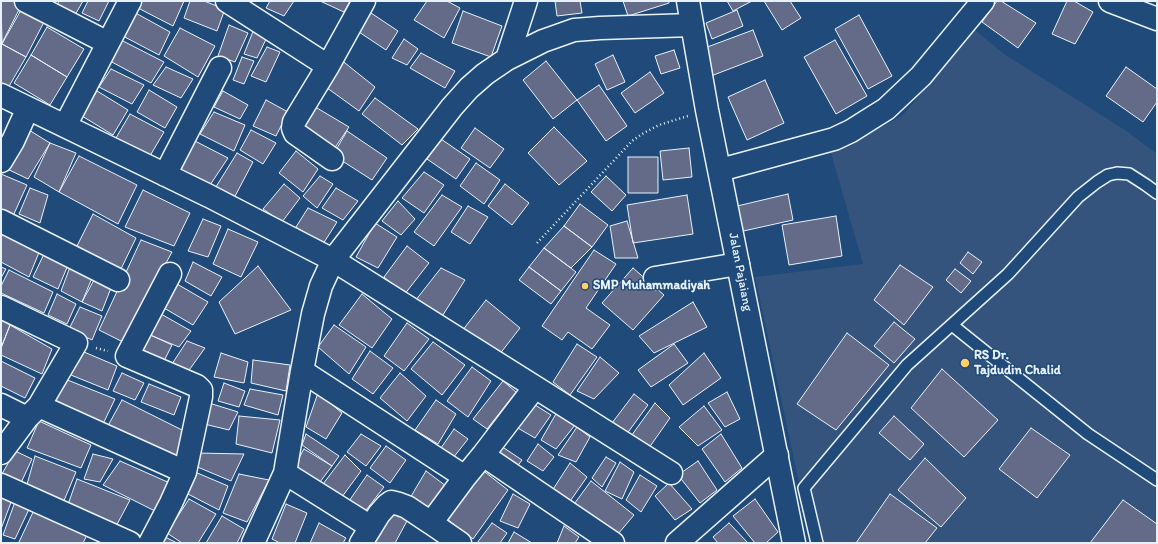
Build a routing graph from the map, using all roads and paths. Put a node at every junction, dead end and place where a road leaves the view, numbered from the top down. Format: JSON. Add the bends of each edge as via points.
{"nodes":[{"id":1,"x":26,"y":1,"type":"edge"},
{"id":2,"x":130,"y":1,"type":"edge"},
{"id":3,"x":227,"y":1,"type":"edge"},
{"id":4,"x":364,"y":1,"type":"edge"},
{"id":5,"x":526,"y":1,"type":"edge"},
{"id":6,"x":688,"y":1,"type":"edge"},
{"id":7,"x":983,"y":1,"type":"edge"},
{"id":8,"x":1110,"y":1,"type":"edge"},
{"id":9,"x":1157,"y":19,"type":"edge"},
{"id":10,"x":692,"y":25,"type":"junction"},
{"id":11,"x":108,"y":43,"type":"junction"},
{"id":12,"x":507,"y":59,"type":"junction"},
{"id":13,"x":328,"y":66,"type":"junction"},
{"id":14,"x":220,"y":68,"type":"dead end"},
{"id":15,"x":1,"y":95,"type":"edge"},
{"id":16,"x":28,"y":108,"type":"junction"},
{"id":17,"x":707,"y":110,"type":"junction"},
{"id":18,"x":65,"y":126,"type":"junction"},
{"id":19,"x":332,"y":159,"type":"dead end"},
{"id":20,"x":1,"y":161,"type":"edge"},
{"id":21,"x":720,"y":170,"type":"junction"},
{"id":22,"x":165,"y":174,"type":"junction"},
{"id":23,"x":1157,"y":193,"type":"edge"},
{"id":24,"x":1,"y":221,"type":"edge"},
{"id":25,"x":537,"y":243,"type":"dead end"},
{"id":26,"x":333,"y":260,"type":"junction"},
{"id":27,"x":738,"y":264,"type":"junction"},
{"id":28,"x":170,"y":274,"type":"dead end"},
{"id":29,"x":655,"y":278,"type":"dead end"},
{"id":30,"x":118,"y":280,"type":"dead end"},
{"id":31,"x":1,"y":307,"type":"edge"},
{"id":32,"x":952,"y":325,"type":"junction"},
{"id":33,"x":76,"y":343,"type":"junction"},
{"id":34,"x":127,"y":356,"type":"junction"},
{"id":35,"x":302,"y":371,"type":"junction"},
{"id":36,"x":535,"y":387,"type":"junction"},
{"id":37,"x":1,"y":405,"type":"edge"},
{"id":38,"x":33,"y":412,"type":"junction"},
{"id":39,"x":1,"y":453,"type":"edge"},
{"id":40,"x":777,"y":455,"type":"junction"},
{"id":41,"x":483,"y":456,"type":"junction"},
{"id":42,"x":185,"y":472,"type":"junction"},
{"id":43,"x":285,"y":473,"type":"junction"},
{"id":44,"x":671,"y":473,"type":"dead end"},
{"id":45,"x":465,"y":477,"type":"junction"},
{"id":46,"x":1157,"y":480,"type":"edge"},
{"id":47,"x":1,"y":485,"type":"edge"},
{"id":48,"x":431,"y":522,"type":"junction"},
{"id":49,"x":366,"y":535,"type":"edge"},
{"id":50,"x":130,"y":543,"type":"edge"},
{"id":51,"x":150,"y":543,"type":"edge"},
{"id":52,"x":253,"y":543,"type":"edge"},
{"id":53,"x":460,"y":543,"type":"edge"},
{"id":54,"x":613,"y":543,"type":"edge"},
{"id":55,"x":677,"y":543,"type":"edge"},
{"id":56,"x":794,"y":543,"type":"edge"},
{"id":57,"x":817,"y":543,"type":"edge"}],
"edges":[{"from":1,"to":11,"type":"street"},
{"from":2,"to":11,"type":"street"},
{"from":3,"to":13,"type":"street"},
{"from":4,"to":13,"type":"street"},
{"from":5,"to":12,"type":"street"},
{"from":6,"to":10,"type":"street","name":"Jalan Pajaiang"},
{"from":7,"to":21,"type":"street","via":[[921,76],[886,109],[851,131],[834,138]]},
{"from":8,"to":9,"type":"street"},
{"from":10,"to":12,"type":"street","via":[[574,30],[543,41]]},
{"from":10,"to":17,"type":"street","name":"Jalan Pajaiang"},
{"from":11,"to":18,"type":"street"},
{"from":12,"to":26,"type":"street","via":[[480,78],[452,107]]},
{"from":13,"to":19,"type":"street","via":[[301,109],[293,128],[295,133]]},
{"from":14,"to":22,"type":"street"},
{"from":15,"to":16,"type":"street"},
{"from":16,"to":18,"type":"street"},
{"from":16,"to":20,"type":"street"},
{"from":17,"to":21,"type":"street","name":"Jalan Pajaiang"},
{"from":17,"to":25,"type":"path","via":[[659,125],[632,141]]},
{"from":18,"to":22,"type":"street"},
{"from":21,"to":27,"type":"street","name":"Jalan Pajaiang"},
{"from":22,"to":26,"type":"street"},
{"from":23,"to":32,"type":"lane","via":[[1129,174],[1108,175],[1097,182],[1078,197],[1008,274]]},
{"from":24,"to":30,"type":"street"},
{"from":26,"to":35,"type":"street","via":[[321,286],[313,314]]},
{"from":26,"to":36,"type":"street"},
{"from":27,"to":29,"type":"street"},
{"from":27,"to":40,"type":"street","name":"Jalan Pajaiang"},
{"from":28,"to":34,"type":"street"},
{"from":31,"to":33,"type":"street"},
{"from":32,"to":46,"type":"lane","via":[[1088,434]]},
{"from":32,"to":57,"type":"lane","via":[[907,365],[804,488]]},
{"from":33,"to":34,"type":"path"},
{"from":33,"to":38,"type":"street"},
{"from":34,"to":42,"type":"street","via":[[201,390]]},
{"from":35,"to":43,"type":"street"},
{"from":35,"to":45,"type":"street"},
{"from":36,"to":41,"type":"street"},
{"from":36,"to":44,"type":"street"},
{"from":37,"to":38,"type":"street"},
{"from":38,"to":39,"type":"street"},
{"from":38,"to":42,"type":"street"},
{"from":40,"to":55,"type":"street"},
{"from":40,"to":56,"type":"street","name":"Jalan Pajaiang"},
{"from":41,"to":45,"type":"street"},
{"from":41,"to":54,"type":"street"},
{"from":42,"to":51,"type":"street"},
{"from":43,"to":49,"type":"street"},
{"from":43,"to":52,"type":"street"},
{"from":45,"to":48,"type":"street"},
{"from":47,"to":50,"type":"street"},
{"from":48,"to":49,"type":"street","via":[[407,507],[391,502],[379,514]]},
{"from":48,"to":53,"type":"street"}]}
